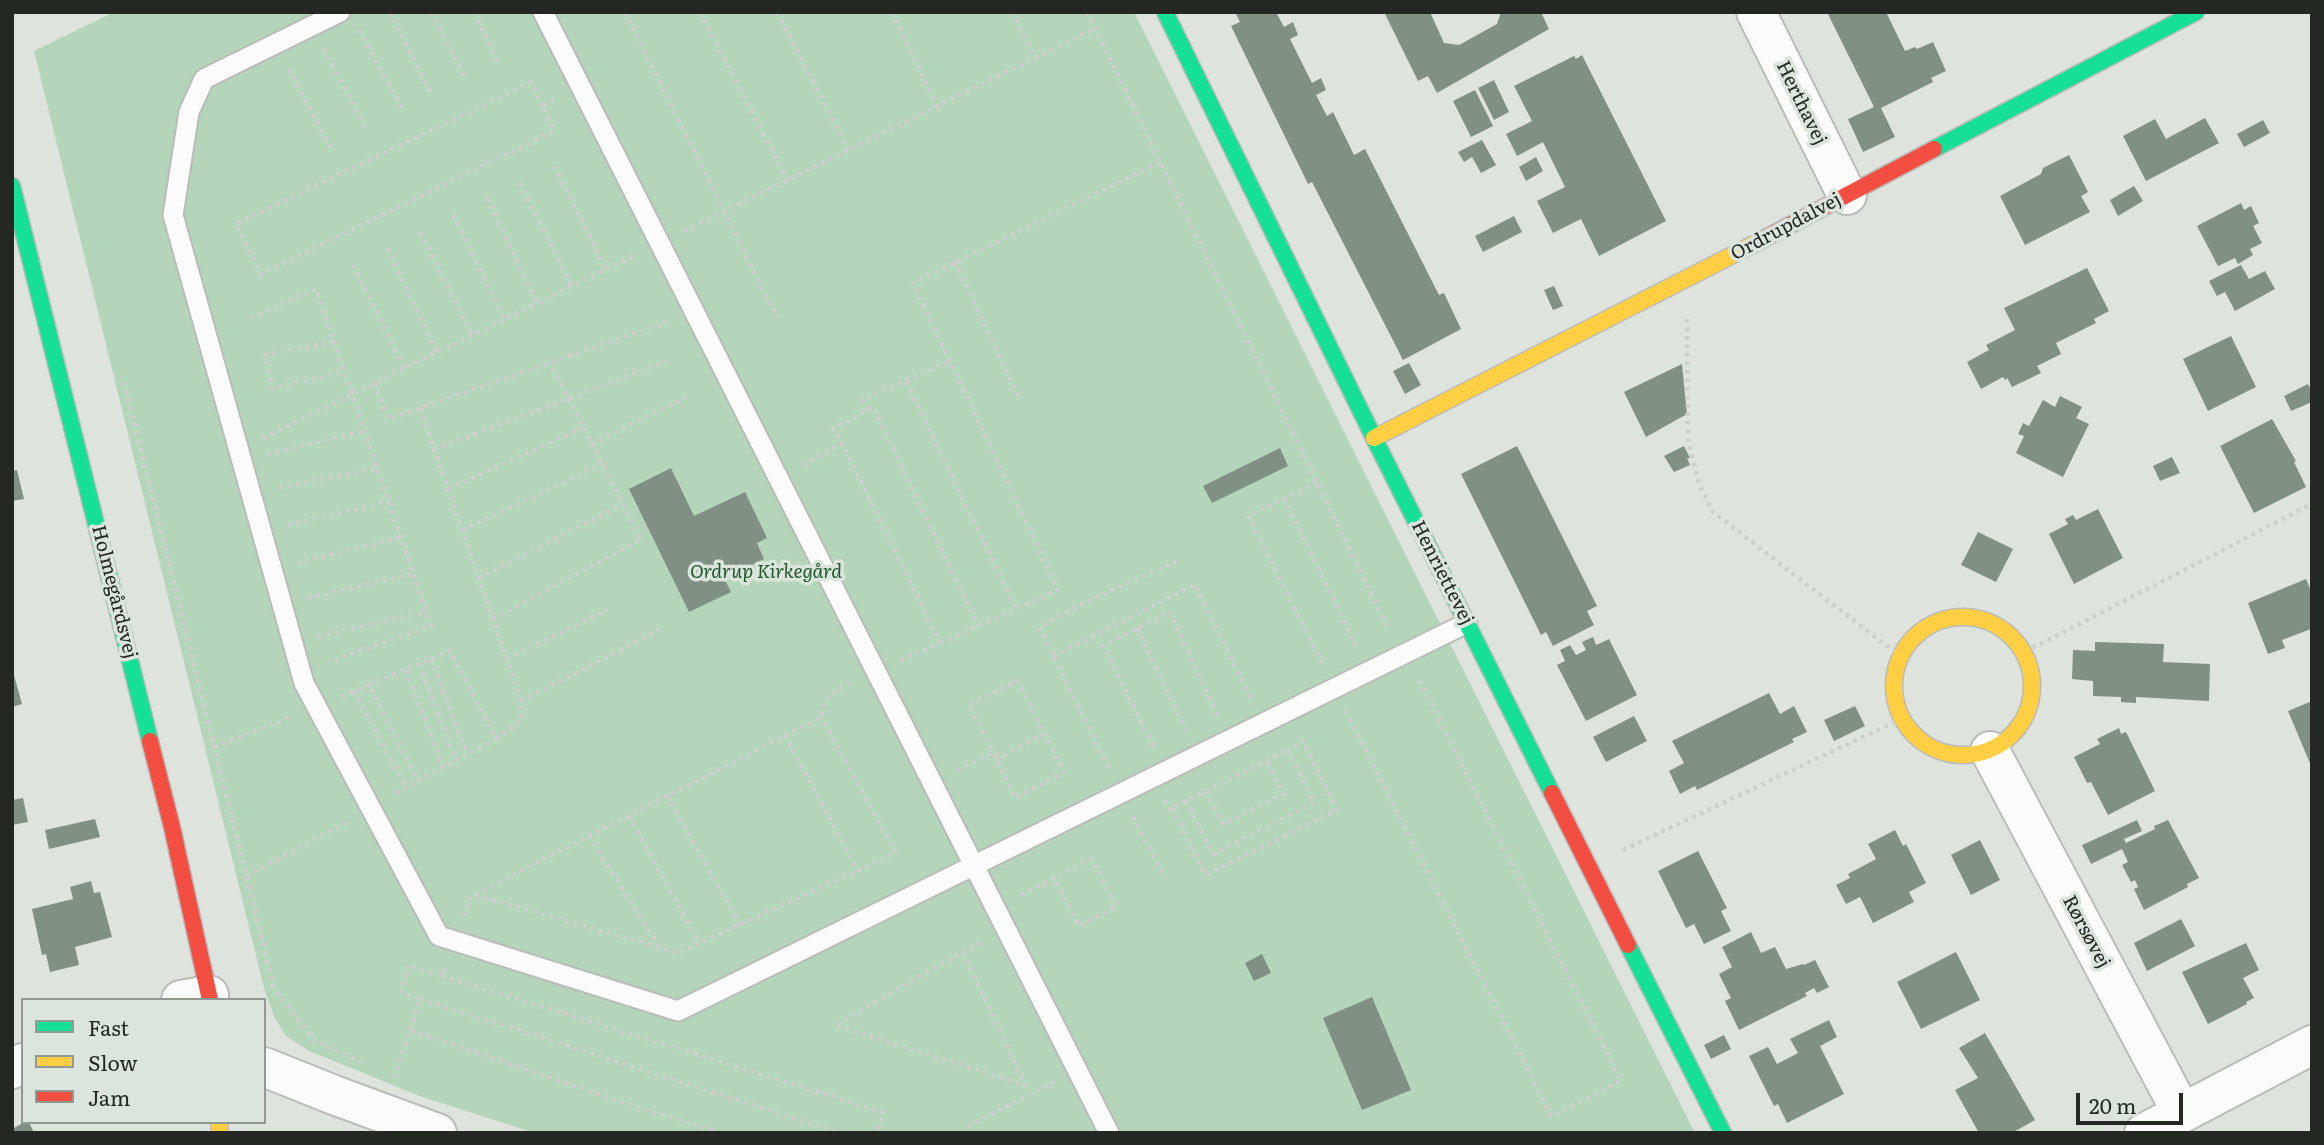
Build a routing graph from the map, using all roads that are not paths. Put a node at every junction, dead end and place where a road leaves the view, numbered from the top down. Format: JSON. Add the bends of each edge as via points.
{"nodes":[{"id":1,"x":543,"y":12,"type":"edge"},
{"id":2,"x":1165,"y":12,"type":"edge"},
{"id":3,"x":1756,"y":12,"type":"edge"},
{"id":4,"x":2196,"y":12,"type":"edge"},
{"id":5,"x":347,"y":18,"type":"edge"},
{"id":6,"x":12,"y":186,"type":"edge"},
{"id":7,"x":1847,"y":195,"type":"junction"},
{"id":8,"x":1374,"y":438,"type":"junction"},
{"id":9,"x":1467,"y":623,"type":"junction"},
{"id":10,"x":1990,"y":751,"type":"junction"},
{"id":11,"x":974,"y":866,"type":"junction"},
{"id":12,"x":200,"y":998,"type":"edge"},
{"id":13,"x":2312,"y":1045,"type":"edge"},
{"id":14,"x":266,"y":1068,"type":"edge"},
{"id":15,"x":2182,"y":1113,"type":"junction"},
{"id":16,"x":437,"y":1133,"type":"edge"},
{"id":17,"x":1109,"y":1133,"type":"edge"},
{"id":18,"x":1723,"y":1133,"type":"edge"},
{"id":19,"x":2144,"y":1133,"type":"edge"}],
"edges":[{"from":1,"to":11,"type":"lane"},
{"from":2,"to":8,"type":"street","name":"Henriettevej"},
{"from":3,"to":7,"type":"street","name":"Herthavej"},
{"from":4,"to":7,"type":"street","name":"Ordrupdalvej"},
{"from":5,"to":11,"type":"lane","via":[[313,26],[204,79],[189,112],[173,215],[304,683],[439,936],[678,1011]]},
{"from":6,"to":12,"type":"street","name":"Holmegårdsvej","via":[[172,827]]},
{"from":7,"to":8,"type":"street","name":"Ordrupdalvej"},
{"from":8,"to":9,"type":"street","name":"Henriettevej"},
{"from":9,"to":11,"type":"lane"},
{"from":9,"to":18,"type":"street","name":"Henriettevej"},
{"from":10,"to":10,"type":"street","via":[[2010,738],[2024,720],[2032,698],[2032,674],[2025,652],[1993,623],[1972,617],[1930,625],[1912,638],[1900,656],[1894,698],[1901,719],[1930,748],[1970,756]]},
{"from":10,"to":15,"type":"street","name":"Rørsøvej"},
{"from":11,"to":17,"type":"lane"},
{"from":13,"to":15,"type":"street"},
{"from":14,"to":16,"type":"street"},
{"from":15,"to":19,"type":"street"}]}
